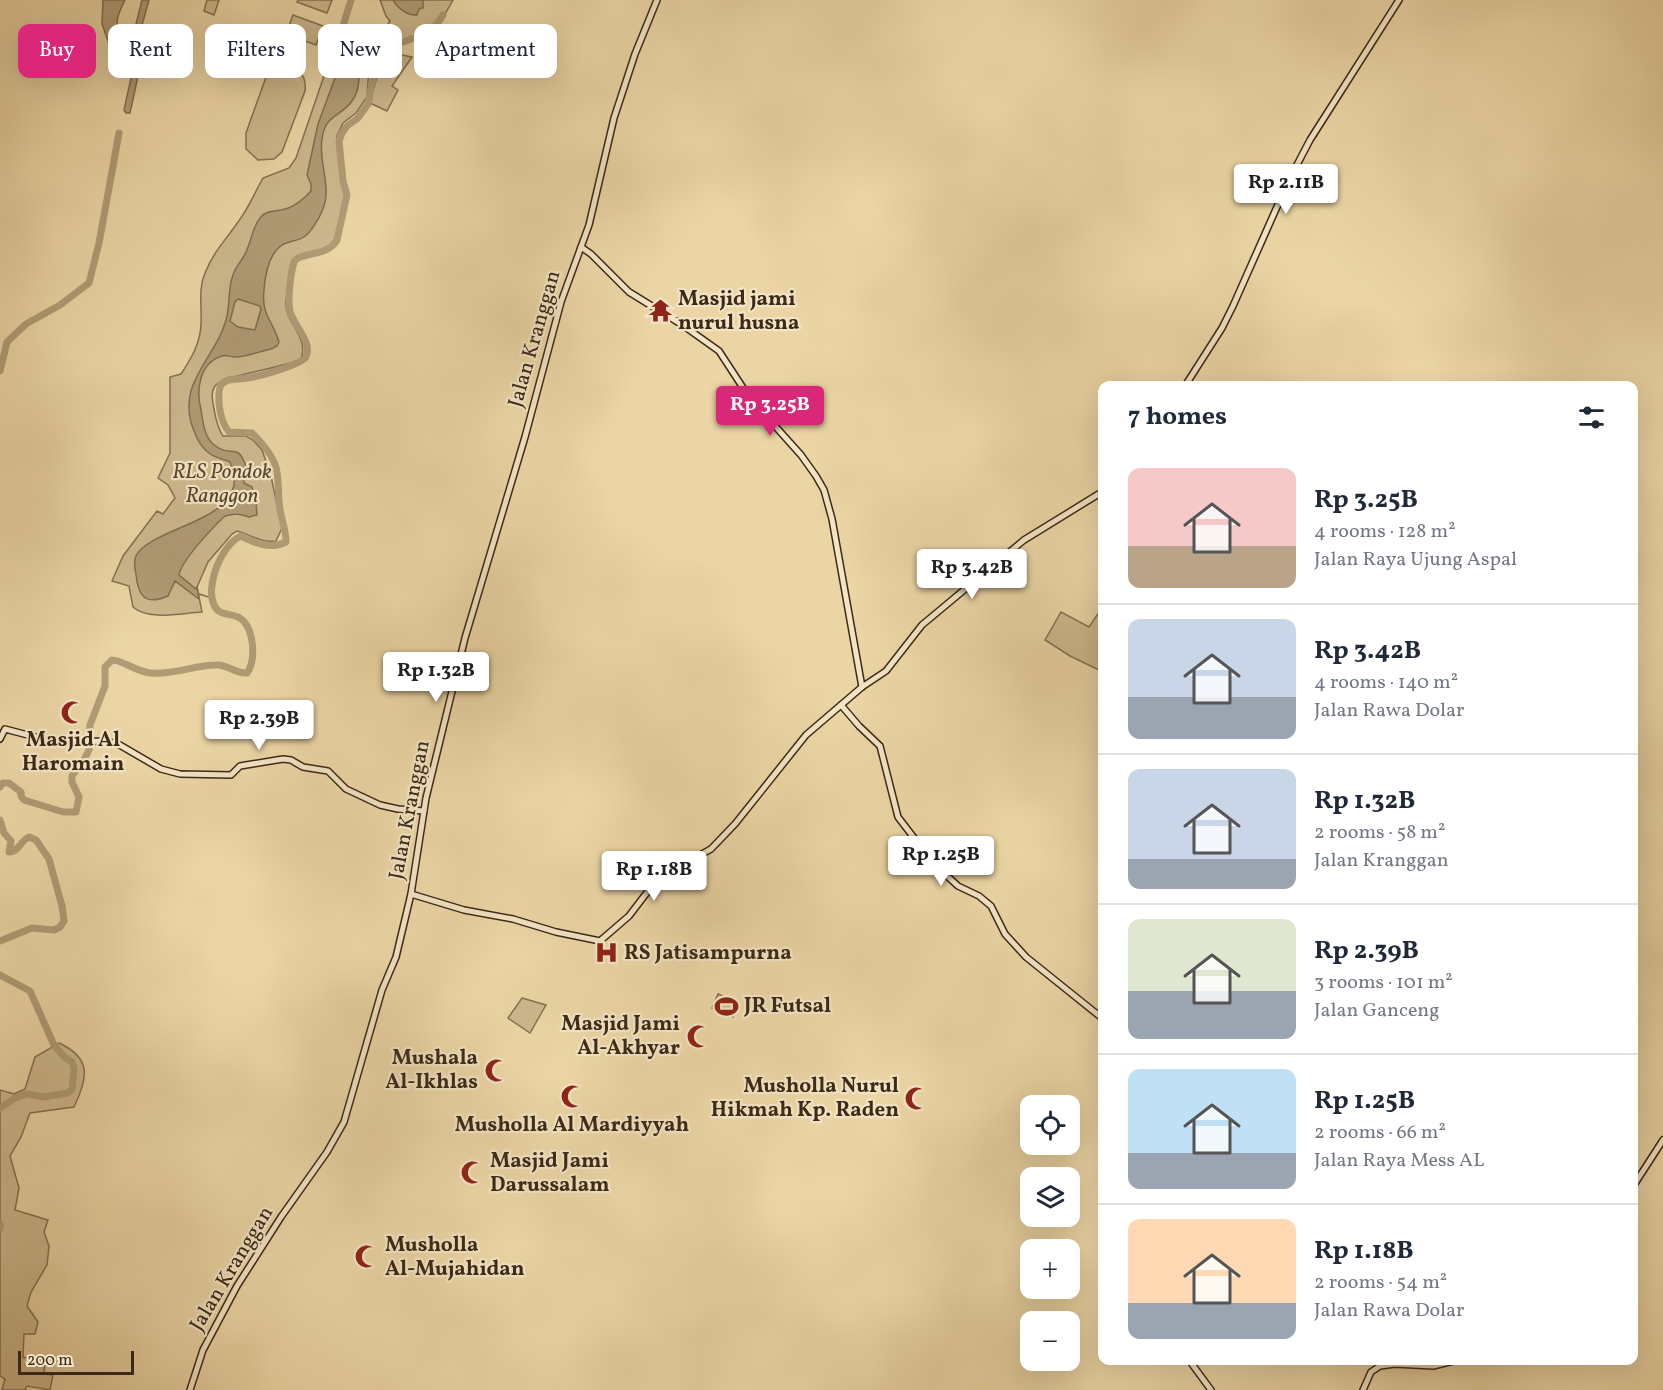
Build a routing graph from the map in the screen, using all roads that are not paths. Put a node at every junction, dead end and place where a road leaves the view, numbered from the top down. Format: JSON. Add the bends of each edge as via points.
{"nodes":[{"id":1,"x":657,"y":0,"type":"edge"},
{"id":2,"x":1400,"y":0,"type":"edge"},
{"id":3,"x":581,"y":247,"type":"junction"},
{"id":4,"x":1188,"y":381,"type":"edge"},
{"id":5,"x":1098,"y":494,"type":"edge"},
{"id":6,"x":862,"y":687,"type":"junction"},
{"id":7,"x":841,"y":705,"type":"junction"},
{"id":8,"x":0,"y":739,"type":"edge"},
{"id":9,"x":424,"y":811,"type":"junction"},
{"id":10,"x":411,"y":894,"type":"junction"},
{"id":11,"x":1098,"y":1015,"type":"edge"},
{"id":12,"x":1663,"y":1140,"type":"edge"},
{"id":13,"x":1638,"y":1179,"type":"edge"},
{"id":14,"x":1193,"y":1365,"type":"edge"},
{"id":15,"x":1388,"y":1365,"type":"edge"},
{"id":16,"x":1414,"y":1365,"type":"edge"},
{"id":17,"x":1438,"y":1365,"type":"edge"},
{"id":18,"x":190,"y":1390,"type":"edge"},
{"id":19,"x":1211,"y":1390,"type":"edge"},
{"id":20,"x":1363,"y":1390,"type":"edge"}],
"edges":[{"from":1,"to":3,"type":"street","name":"Jalan Kranggan","via":[[614,118]]},
{"from":2,"to":4,"type":"street","via":[[1305,148],[1222,328]]},
{"from":3,"to":6,"type":"street","via":[[629,292],[719,351],[749,397],[816,476],[832,519]]},
{"from":3,"to":9,"type":"street","name":"Jalan Kranggan","via":[[561,302],[463,645]]},
{"from":5,"to":6,"type":"street","via":[[1024,540],[922,625],[886,671]]},
{"from":6,"to":7,"type":"street"},
{"from":7,"to":10,"type":"street","via":[[792,750],[711,849],[655,882],[629,916],[600,941]]},
{"from":7,"to":11,"type":"street","via":[[880,746],[898,817],[934,864],[958,886],[991,906],[1005,934],[1026,957]]},
{"from":8,"to":9,"type":"street","via":[[5,729],[58,743],[103,741],[118,744],[161,769],[191,775],[231,775],[240,766],[291,760],[303,767],[328,771],[346,789],[380,805]]},
{"from":9,"to":10,"type":"street","name":"Jalan Kranggan"},
{"from":10,"to":18,"type":"street","name":"Jalan Kranggan","via":[[396,957],[382,990],[344,1122],[237,1286],[203,1350]]},
{"from":12,"to":13,"type":"street"},
{"from":14,"to":19,"type":"street"},
{"from":15,"to":20,"type":"street","via":[[1371,1372]]},
{"from":16,"to":17,"type":"street"}]}
